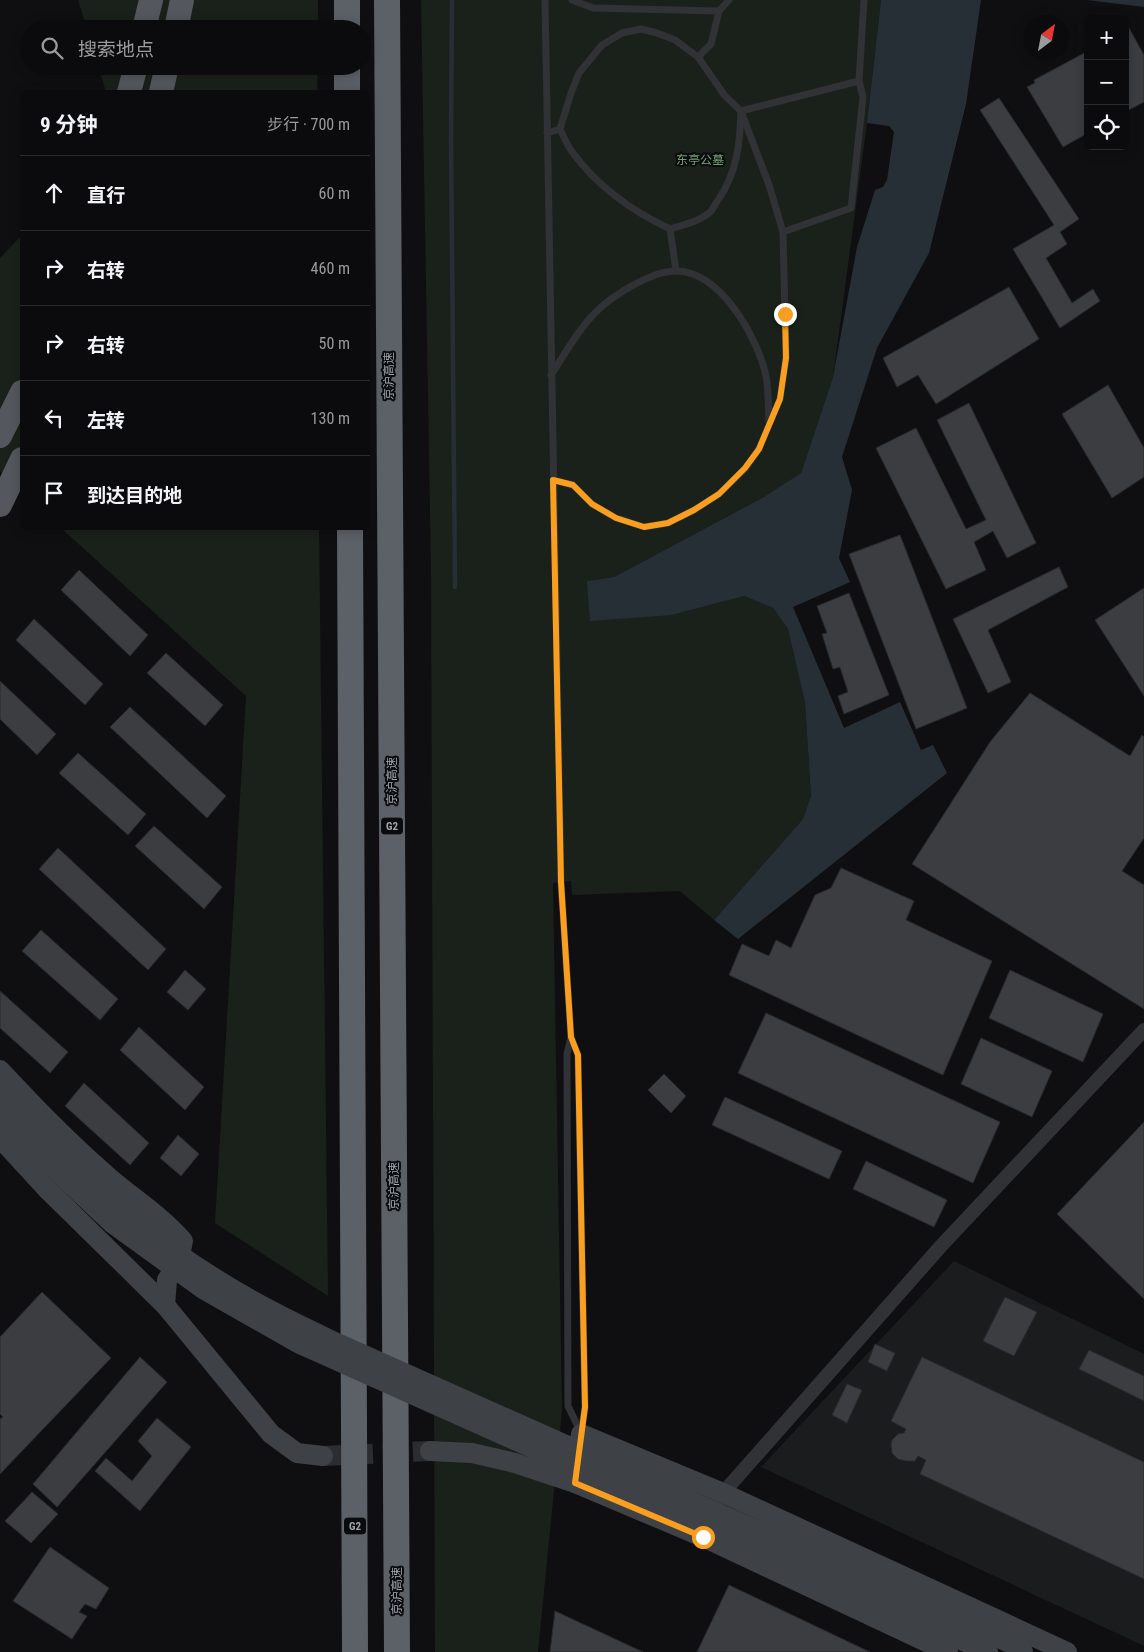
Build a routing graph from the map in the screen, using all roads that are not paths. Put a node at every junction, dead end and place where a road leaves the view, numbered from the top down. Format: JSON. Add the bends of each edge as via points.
{"nodes":[{"id":1,"x":151,"y":0,"type":"edge"},
{"id":2,"x":182,"y":0,"type":"edge"},
{"id":3,"x":347,"y":0,"type":"edge"},
{"id":4,"x":387,"y":0,"type":"edge"},
{"id":5,"x":545,"y":0,"type":"edge"},
{"id":6,"x":572,"y":0,"type":"edge"},
{"id":7,"x":729,"y":0,"type":"edge"},
{"id":8,"x":864,"y":0,"type":"edge"},
{"id":9,"x":720,"y":11,"type":"junction"},
{"id":10,"x":146,"y":20,"type":"edge"},
{"id":11,"x":178,"y":20,"type":"edge"},
{"id":12,"x":347,"y":20,"type":"edge"},
{"id":13,"x":698,"y":56,"type":"junction"},
{"id":14,"x":134,"y":75,"type":"edge"},
{"id":15,"x":165,"y":75,"type":"edge"},
{"id":16,"x":347,"y":75,"type":"edge"},
{"id":17,"x":859,"y":80,"type":"junction"},
{"id":18,"x":130,"y":90,"type":"edge"},
{"id":19,"x":161,"y":90,"type":"edge"},
{"id":20,"x":347,"y":90,"type":"edge"},
{"id":21,"x":741,"y":111,"type":"junction"},
{"id":22,"x":560,"y":129,"type":"junction"},
{"id":23,"x":546,"y":133,"type":"junction"},
{"id":24,"x":670,"y":228,"type":"junction"},
{"id":25,"x":783,"y":232,"type":"junction"},
{"id":26,"x":676,"y":270,"type":"junction"},
{"id":27,"x":551,"y":375,"type":"junction"},
{"id":28,"x":20,"y":396,"type":"edge"},
{"id":29,"x":769,"y":425,"type":"junction"},
{"id":30,"x":0,"y":436,"type":"edge"},
{"id":31,"x":20,"y":463,"type":"edge"},
{"id":32,"x":553,"y":480,"type":"junction"},
{"id":33,"x":0,"y":505,"type":"edge"},
{"id":34,"x":350,"y":530,"type":"edge"},
{"id":35,"x":1144,"y":1030,"type":"edge"},
{"id":36,"x":571,"y":1037,"type":"junction"},
{"id":37,"x":0,"y":1070,"type":"edge"},
{"id":38,"x":0,"y":1091,"type":"edge"},
{"id":39,"x":0,"y":1115,"type":"edge"},
{"id":40,"x":0,"y":1138,"type":"edge"},
{"id":41,"x":165,"y":1305,"type":"junction"},
{"id":42,"x":581,"y":1434,"type":"junction"},
{"id":43,"x":430,"y":1451,"type":"tunnel mouth"},
{"id":44,"x":323,"y":1456,"type":"tunnel mouth"},
{"id":45,"x":575,"y":1483,"type":"junction"},
{"id":46,"x":722,"y":1493,"type":"junction"},
{"id":47,"x":703,"y":1537,"type":"junction"},
{"id":48,"x":355,"y":1652,"type":"edge"},
{"id":49,"x":397,"y":1652,"type":"edge"},
{"id":50,"x":948,"y":1652,"type":"edge"},
{"id":51,"x":988,"y":1652,"type":"edge"},
{"id":52,"x":1023,"y":1652,"type":"edge"},
{"id":53,"x":1067,"y":1652,"type":"edge"}],
"edges":[{"from":1,"to":10,"type":"highway"},
{"from":2,"to":11,"type":"highway"},
{"from":3,"to":12,"type":"highway"},
{"from":4,"to":49,"type":"highway","name":"京沪高速","number":"G2"},
{"from":5,"to":23,"type":"lane"},
{"from":6,"to":9,"type":"lane","via":[[593,8]]},
{"from":7,"to":9,"type":"lane"},
{"from":8,"to":17,"type":"lane"},
{"from":9,"to":13,"type":"lane","via":[[710,44]]},
{"from":13,"to":21,"type":"lane","via":[[725,96]]},
{"from":13,"to":22,"type":"lane","via":[[675,40],[656,33],[641,29],[622,33],[602,45],[579,73]]},
{"from":14,"to":18,"type":"highway"},
{"from":15,"to":19,"type":"highway"},
{"from":16,"to":20,"type":"highway"},
{"from":17,"to":21,"type":"lane"},
{"from":17,"to":25,"type":"lane","via":[[863,97],[850,208]]},
{"from":21,"to":24,"type":"lane","via":[[736,162],[724,191],[710,212],[692,223]]},
{"from":21,"to":25,"type":"lane"},
{"from":22,"to":23,"type":"lane"},
{"from":22,"to":24,"type":"lane","via":[[572,152],[619,200]]},
{"from":23,"to":27,"type":"lane"},
{"from":24,"to":26,"type":"lane"},
{"from":25,"to":29,"type":"lane","via":[[786,358],[780,399]]},
{"from":26,"to":27,"type":"lane","via":[[639,283],[596,312],[582,327]]},
{"from":26,"to":29,"type":"lane","via":[[701,277],[722,293],[742,321],[757,349],[766,377]]},
{"from":27,"to":32,"type":"lane"},
{"from":28,"to":30,"type":"highway"},
{"from":29,"to":32,"type":"lane","via":[[759,449],[719,494],[668,523],[644,527],[616,518],[592,504],[573,485]]},
{"from":31,"to":33,"type":"highway"},
{"from":32,"to":36,"type":"lane","via":[[561,882]]},
{"from":34,"to":48,"type":"highway","number":"G2"},
{"from":35,"to":46,"type":"street","via":[[940,1246]]},
{"from":36,"to":42,"type":"lane","via":[[578,1055],[585,1407]]},
{"from":36,"to":42,"type":"lane","via":[[567,1054],[568,1406]]},
{"from":37,"to":41,"type":"main road","via":[[62,1134],[171,1227],[183,1242],[178,1264],[167,1280]]},
{"from":38,"to":52,"type":"main road","bridge":true,"via":[[68,1164],[117,1206],[184,1258],[257,1303],[339,1344],[1001,1639]]},
{"from":39,"to":51,"type":"main road","bridge":true,"via":[[113,1224],[203,1289],[298,1343]]},
{"from":40,"to":41,"type":"main road"},
{"from":41,"to":44,"type":"main road","via":[[271,1434],[297,1453]]},
{"from":42,"to":45,"type":"main road"},
{"from":42,"to":46,"type":"main road"},
{"from":43,"to":45,"type":"main road","via":[[472,1453]]},
{"from":45,"to":47,"type":"main road"},
{"from":46,"to":47,"type":"street"},
{"from":46,"to":53,"type":"main road"},
{"from":47,"to":50,"type":"main road"}]}
